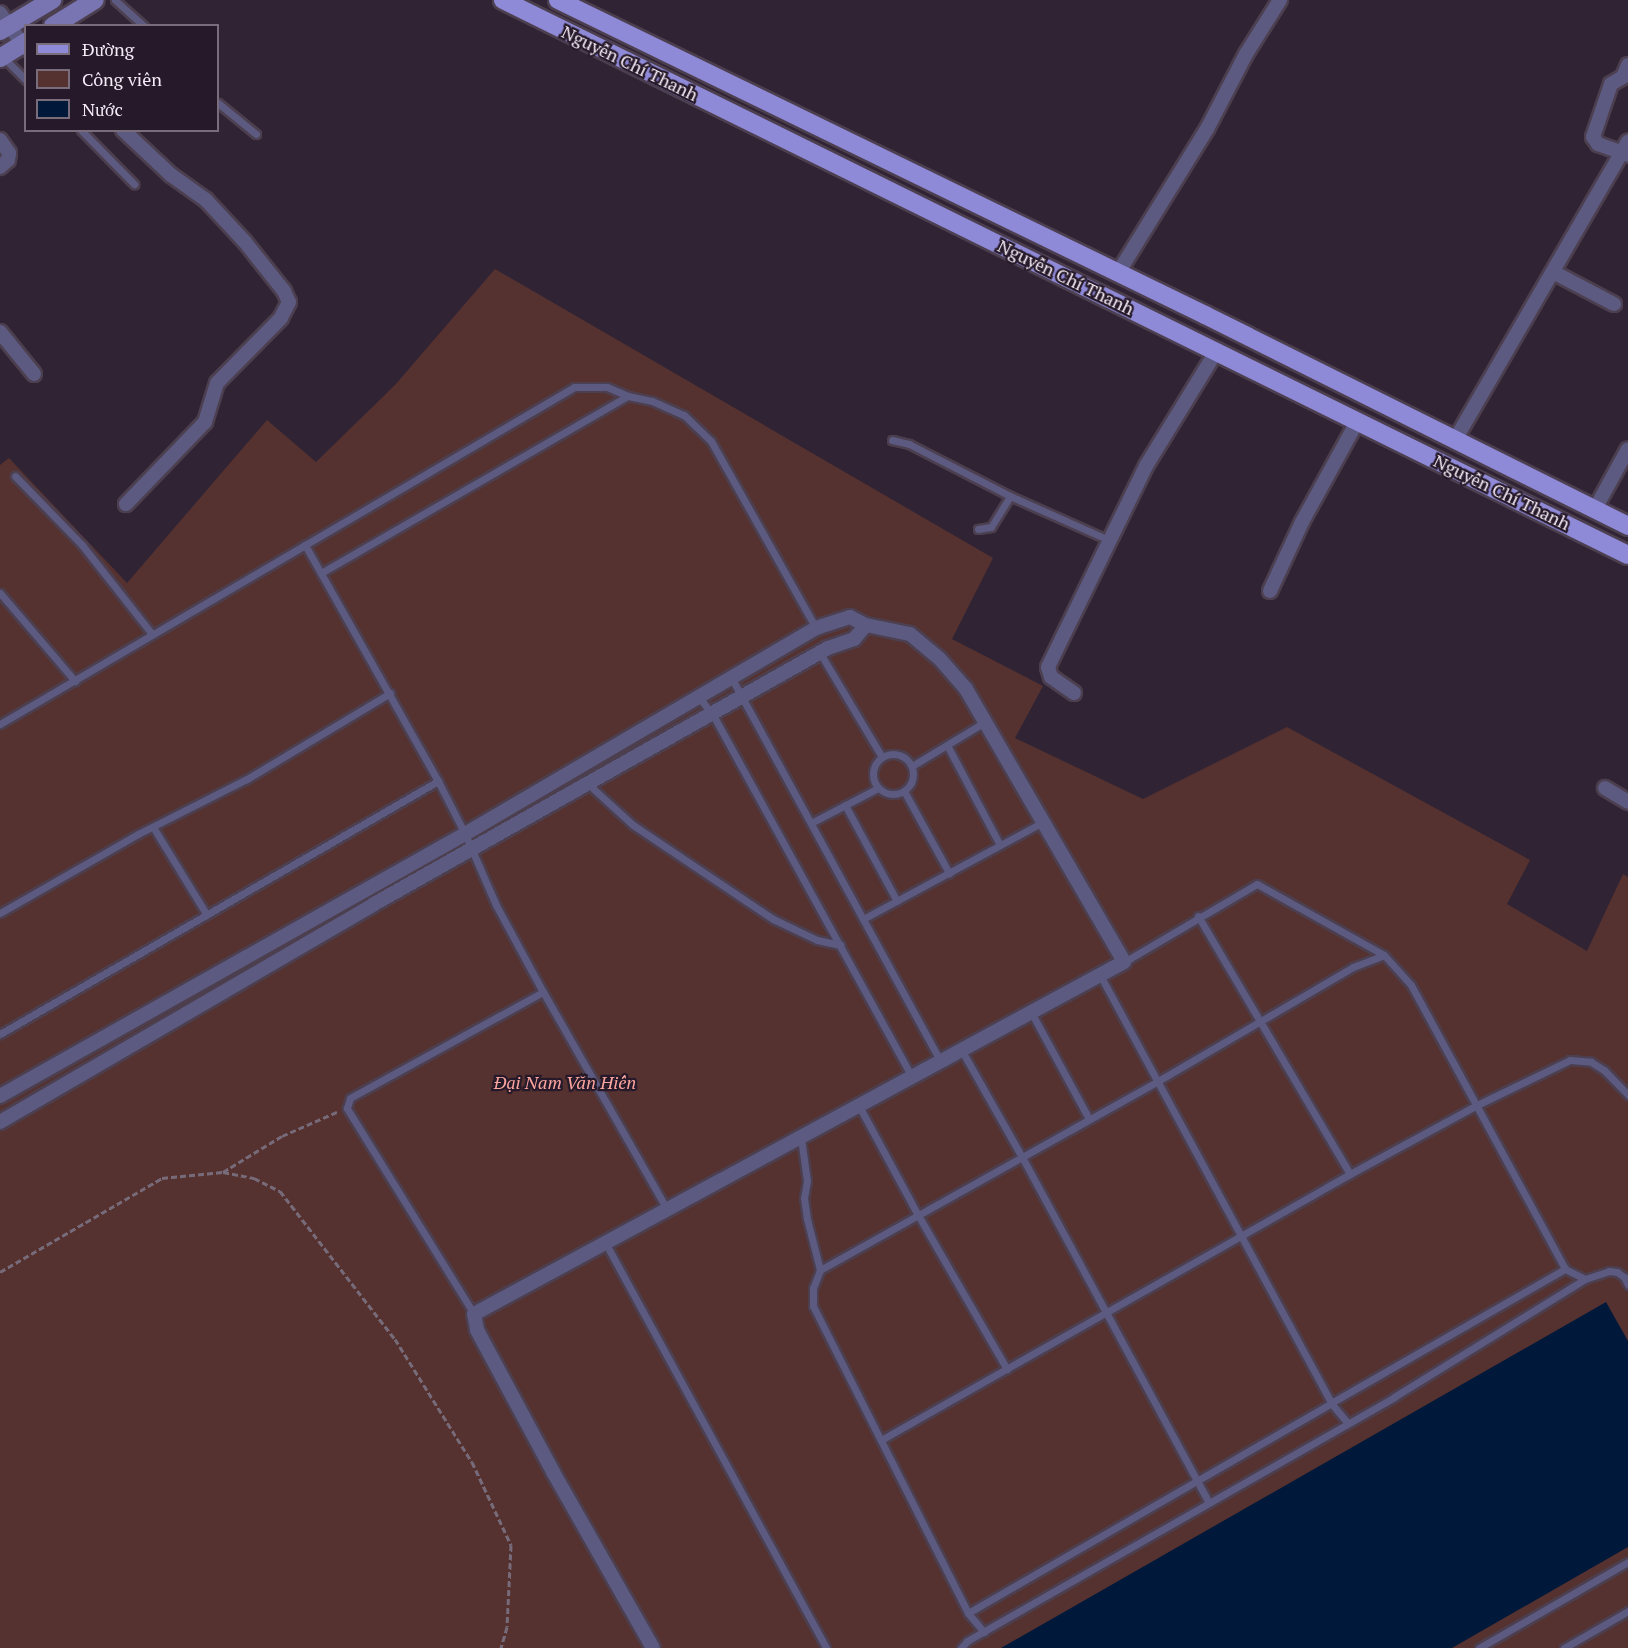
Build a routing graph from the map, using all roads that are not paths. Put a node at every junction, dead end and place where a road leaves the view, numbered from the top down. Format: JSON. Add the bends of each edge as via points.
{"nodes":[{"id":1,"x":52,"y":0,"type":"edge"},
{"id":2,"x":95,"y":0,"type":"edge"},
{"id":3,"x":115,"y":0,"type":"edge"},
{"id":4,"x":503,"y":0,"type":"edge"},
{"id":5,"x":558,"y":0,"type":"edge"},
{"id":6,"x":1280,"y":0,"type":"edge"},
{"id":7,"x":3,"y":23,"type":"edge"},
{"id":8,"x":56,"y":24,"type":"edge"},
{"id":9,"x":142,"y":24,"type":"edge"},
{"id":10,"x":614,"y":27,"type":"junction"},
{"id":11,"x":24,"y":45,"type":"edge"},
{"id":12,"x":601,"y":49,"type":"junction"},
{"id":13,"x":1,"y":57,"type":"edge"},
{"id":14,"x":1628,"y":65,"type":"edge"},
{"id":15,"x":24,"y":78,"type":"edge"},
{"id":16,"x":219,"y":104,"type":"edge"},
{"id":17,"x":83,"y":132,"type":"edge"},
{"id":18,"x":125,"y":132,"type":"edge"},
{"id":19,"x":256,"y":134,"type":"dead end"},
{"id":20,"x":0,"y":140,"type":"edge"},
{"id":21,"x":1626,"y":150,"type":"edge"},
{"id":22,"x":0,"y":167,"type":"edge"},
{"id":23,"x":134,"y":184,"type":"dead end"},
{"id":24,"x":1553,"y":272,"type":"junction"},
{"id":25,"x":1118,"y":273,"type":"junction"},
{"id":26,"x":1614,"y":304,"type":"dead end"},
{"id":27,"x":1230,"y":328,"type":"junction"},
{"id":28,"x":0,"y":332,"type":"edge"},
{"id":29,"x":1217,"y":350,"type":"junction"},
{"id":30,"x":34,"y":374,"type":"dead end"},
{"id":31,"x":628,"y":396,"type":"junction"},
{"id":32,"x":1358,"y":420,"type":"junction"},
{"id":33,"x":892,"y":440,"type":"dead end"},
{"id":34,"x":1455,"y":440,"type":"junction"},
{"id":35,"x":1628,"y":449,"type":"edge"},
{"id":36,"x":15,"y":476,"type":"dead end"},
{"id":37,"x":1010,"y":495,"type":"junction"},
{"id":38,"x":126,"y":504,"type":"dead end"},
{"id":39,"x":1594,"y":509,"type":"junction"},
{"id":40,"x":1628,"y":526,"type":"edge"},
{"id":41,"x":978,"y":529,"type":"dead end"},
{"id":42,"x":1582,"y":532,"type":"junction"},
{"id":43,"x":1111,"y":541,"type":"junction"},
{"id":44,"x":305,"y":545,"type":"junction"},
{"id":45,"x":1628,"y":555,"type":"edge"},
{"id":46,"x":321,"y":573,"type":"junction"},
{"id":47,"x":1270,"y":591,"type":"dead end"},
{"id":48,"x":0,"y":593,"type":"edge"},
{"id":49,"x":866,"y":625,"type":"junction"},
{"id":50,"x":816,"y":628,"type":"junction"},
{"id":51,"x":152,"y":634,"type":"junction"},
{"id":52,"x":820,"y":653,"type":"junction"},
{"id":53,"x":731,"y":677,"type":"junction"},
{"id":54,"x":75,"y":681,"type":"junction"},
{"id":55,"x":390,"y":693,"type":"junction"},
{"id":56,"x":1074,"y":693,"type":"dead end"},
{"id":57,"x":698,"y":696,"type":"junction"},
{"id":58,"x":743,"y":698,"type":"junction"},
{"id":59,"x":713,"y":715,"type":"junction"},
{"id":60,"x":1,"y":721,"type":"edge"},
{"id":61,"x":985,"y":722,"type":"junction"},
{"id":62,"x":947,"y":745,"type":"junction"},
{"id":63,"x":882,"y":757,"type":"junction"},
{"id":64,"x":912,"y":766,"type":"junction"},
{"id":65,"x":438,"y":781,"type":"junction"},
{"id":66,"x":588,"y":784,"type":"junction"},
{"id":67,"x":878,"y":788,"type":"junction"},
{"id":68,"x":1605,"y":788,"type":"dead end"},
{"id":69,"x":904,"y":791,"type":"junction"},
{"id":70,"x":1628,"y":802,"type":"edge"},
{"id":71,"x":845,"y":805,"type":"junction"},
{"id":72,"x":1043,"y":822,"type":"junction"},
{"id":73,"x":811,"y":823,"type":"junction"},
{"id":74,"x":153,"y":827,"type":"junction"},
{"id":75,"x":465,"y":834,"type":"junction"},
{"id":76,"x":1000,"y":845,"type":"junction"},
{"id":77,"x":471,"y":850,"type":"junction"},
{"id":78,"x":949,"y":873,"type":"junction"},
{"id":79,"x":897,"y":901,"type":"junction"},
{"id":80,"x":0,"y":913,"type":"edge"},
{"id":81,"x":207,"y":915,"type":"junction"},
{"id":82,"x":1198,"y":916,"type":"junction"},
{"id":83,"x":864,"y":919,"type":"junction"},
{"id":84,"x":840,"y":945,"type":"junction"},
{"id":85,"x":1384,"y":955,"type":"junction"},
{"id":86,"x":1124,"y":962,"type":"junction"},
{"id":87,"x":1100,"y":975,"type":"junction"},
{"id":88,"x":543,"y":992,"type":"junction"},
{"id":89,"x":1031,"y":1012,"type":"junction"},
{"id":90,"x":1260,"y":1021,"type":"junction"},
{"id":91,"x":0,"y":1034,"type":"edge"},
{"id":92,"x":962,"y":1051,"type":"junction"},
{"id":93,"x":941,"y":1062,"type":"junction"},
{"id":94,"x":912,"y":1077,"type":"junction"},
{"id":95,"x":1158,"y":1081,"type":"junction"},
{"id":96,"x":1628,"y":1095,"type":"edge"},
{"id":97,"x":0,"y":1096,"type":"edge"},
{"id":98,"x":1477,"y":1105,"type":"junction"},
{"id":99,"x":860,"y":1106,"type":"junction"},
{"id":100,"x":1089,"y":1119,"type":"junction"},
{"id":101,"x":0,"y":1122,"type":"edge"},
{"id":102,"x":801,"y":1137,"type":"junction"},
{"id":103,"x":1022,"y":1157,"type":"junction"},
{"id":104,"x":1350,"y":1174,"type":"junction"},
{"id":105,"x":668,"y":1211,"type":"junction"},
{"id":106,"x":918,"y":1215,"type":"junction"},
{"id":107,"x":1242,"y":1235,"type":"junction"},
{"id":108,"x":606,"y":1244,"type":"junction"},
{"id":109,"x":1565,"y":1269,"type":"junction"},
{"id":110,"x":820,"y":1270,"type":"junction"},
{"id":111,"x":1585,"y":1279,"type":"junction"},
{"id":112,"x":1628,"y":1285,"type":"edge"},
{"id":113,"x":1107,"y":1313,"type":"junction"},
{"id":114,"x":474,"y":1314,"type":"junction"},
{"id":115,"x":1007,"y":1369,"type":"junction"},
{"id":116,"x":1331,"y":1403,"type":"junction"},
{"id":117,"x":1348,"y":1424,"type":"junction"},
{"id":118,"x":881,"y":1440,"type":"junction"},
{"id":119,"x":1195,"y":1480,"type":"junction"},
{"id":120,"x":1209,"y":1503,"type":"junction"},
{"id":121,"x":1628,"y":1562,"type":"edge"},
{"id":122,"x":1628,"y":1611,"type":"edge"},
{"id":123,"x":968,"y":1613,"type":"junction"},
{"id":124,"x":984,"y":1632,"type":"junction"},
{"id":125,"x":653,"y":1648,"type":"edge"},
{"id":126,"x":826,"y":1648,"type":"edge"},
{"id":127,"x":961,"y":1648,"type":"edge"},
{"id":128,"x":1479,"y":1648,"type":"edge"},
{"id":129,"x":1564,"y":1648,"type":"edge"}],
"edges":[{"from":1,"to":7,"type":"main road"},
{"from":2,"to":8,"type":"main road"},
{"from":3,"to":9,"type":"lane"},
{"from":4,"to":12,"type":"main road","name":"Nguyễn Chí Thanh"},
{"from":5,"to":10,"type":"main road","name":"Nguyễn Chí Thanh"},
{"from":6,"to":25,"type":"street","via":[[1207,129]]},
{"from":7,"to":11,"type":"street"},
{"from":10,"to":12,"type":"main road"},
{"from":10,"to":25,"type":"main road","name":"Nguyễn Chí Thanh"},
{"from":11,"to":13,"type":"main road"},
{"from":12,"to":29,"type":"main road","name":"Nguyễn Chí Thanh"},
{"from":13,"to":15,"type":"lane"},
{"from":14,"to":21,"type":"street","via":[[1623,77],[1611,84],[1593,137],[1598,144]]},
{"from":16,"to":19,"type":"lane"},
{"from":17,"to":23,"type":"lane"},
{"from":18,"to":38,"type":"street","via":[[171,175],[206,200],[245,242],[289,302],[281,318],[217,382],[205,422]]},
{"from":20,"to":22,"type":"street","via":[[9,153]]},
{"from":21,"to":24,"type":"street"},
{"from":24,"to":26,"type":"street"},
{"from":24,"to":34,"type":"street"},
{"from":25,"to":27,"type":"main road","name":"Nguyễn Chí Thanh"},
{"from":27,"to":29,"type":"main road"},
{"from":27,"to":34,"type":"main road","name":"Nguyễn Chí Thanh"},
{"from":28,"to":30,"type":"street"},
{"from":29,"to":32,"type":"main road","name":"Nguyễn Chí Thanh"},
{"from":29,"to":43,"type":"street","via":[[1146,466]]},
{"from":31,"to":44,"type":"lane","via":[[607,387],[574,387]]},
{"from":31,"to":46,"type":"lane"},
{"from":31,"to":50,"type":"lane","via":[[652,401],[684,416],[711,441]]},
{"from":32,"to":42,"type":"main road","name":"Nguyễn Chí Thanh"},
{"from":32,"to":47,"type":"street","via":[[1302,522]]},
{"from":33,"to":37,"type":"lane","via":[[909,444]]},
{"from":34,"to":39,"type":"main road","name":"Nguyễn Chí Thanh"},
{"from":35,"to":39,"type":"street"},
{"from":36,"to":51,"type":"lane","via":[[82,545]]},
{"from":37,"to":41,"type":"lane","via":[[991,527]]},
{"from":37,"to":43,"type":"lane"},
{"from":39,"to":40,"type":"main road","name":"Nguyễn Chí Thanh"},
{"from":39,"to":42,"type":"main road"},
{"from":42,"to":45,"type":"main road","name":"Nguyễn Chí Thanh"},
{"from":43,"to":56,"type":"street","via":[[1048,667],[1051,677]]},
{"from":44,"to":46,"type":"lane"},
{"from":44,"to":51,"type":"lane"},
{"from":46,"to":55,"type":"lane"},
{"from":48,"to":54,"type":"lane"},
{"from":49,"to":50,"type":"street","via":[[850,617]]},
{"from":49,"to":52,"type":"street","via":[[854,639]]},
{"from":49,"to":61,"type":"street","via":[[910,634],[953,671]]},
{"from":50,"to":53,"type":"street"},
{"from":51,"to":54,"type":"lane"},
{"from":52,"to":58,"type":"street"},
{"from":52,"to":63,"type":"lane"},
{"from":53,"to":57,"type":"street"},
{"from":53,"to":58,"type":"lane"},
{"from":54,"to":60,"type":"lane"},
{"from":55,"to":65,"type":"lane"},
{"from":55,"to":74,"type":"lane","via":[[247,779]]},
{"from":57,"to":59,"type":"lane"},
{"from":57,"to":75,"type":"street"},
{"from":58,"to":59,"type":"street"},
{"from":58,"to":73,"type":"lane"},
{"from":59,"to":66,"type":"street"},
{"from":59,"to":84,"type":"lane"},
{"from":61,"to":62,"type":"lane"},
{"from":61,"to":72,"type":"street"},
{"from":62,"to":64,"type":"lane"},
{"from":62,"to":76,"type":"lane"},
{"from":63,"to":64,"type":"lane","via":[[903,756]]},
{"from":63,"to":67,"type":"lane","via":[[873,768]]},
{"from":64,"to":69,"type":"lane","via":[[913,780]]},
{"from":65,"to":75,"type":"lane"},
{"from":65,"to":81,"type":"lane"},
{"from":66,"to":77,"type":"street"},
{"from":66,"to":84,"type":"lane","via":[[633,825],[773,919],[817,940]]},
{"from":67,"to":69,"type":"lane","via":[[890,795]]},
{"from":67,"to":71,"type":"lane"},
{"from":68,"to":70,"type":"street"},
{"from":69,"to":78,"type":"lane"},
{"from":71,"to":73,"type":"lane"},
{"from":71,"to":79,"type":"lane"},
{"from":72,"to":76,"type":"lane"},
{"from":72,"to":86,"type":"street"},
{"from":73,"to":83,"type":"lane"},
{"from":74,"to":80,"type":"lane"},
{"from":74,"to":81,"type":"lane"},
{"from":75,"to":77,"type":"lane"},
{"from":75,"to":97,"type":"street"},
{"from":76,"to":78,"type":"lane"},
{"from":77,"to":88,"type":"lane"},
{"from":77,"to":101,"type":"street"},
{"from":78,"to":79,"type":"lane"},
{"from":79,"to":83,"type":"lane"},
{"from":81,"to":91,"type":"lane"},
{"from":82,"to":85,"type":"lane","via":[[1257,884]]},
{"from":82,"to":86,"type":"lane"},
{"from":82,"to":90,"type":"lane"},
{"from":83,"to":93,"type":"lane"},
{"from":84,"to":94,"type":"lane"},
{"from":85,"to":90,"type":"lane","via":[[1353,967]]},
{"from":85,"to":98,"type":"lane","via":[[1411,985]]},
{"from":86,"to":87,"type":"street"},
{"from":87,"to":89,"type":"street"},
{"from":87,"to":95,"type":"lane"},
{"from":88,"to":105,"type":"lane"},
{"from":88,"to":114,"type":"lane","via":[[350,1098],[347,1108]]},
{"from":89,"to":92,"type":"street"},
{"from":89,"to":100,"type":"lane"},
{"from":90,"to":95,"type":"lane"},
{"from":90,"to":104,"type":"lane"},
{"from":92,"to":93,"type":"street"},
{"from":92,"to":103,"type":"lane"},
{"from":93,"to":94,"type":"street"},
{"from":94,"to":99,"type":"street"},
{"from":95,"to":100,"type":"lane"},
{"from":95,"to":107,"type":"lane"},
{"from":96,"to":98,"type":"lane","via":[[1591,1062],[1570,1060]]},
{"from":98,"to":104,"type":"lane"},
{"from":98,"to":109,"type":"lane"},
{"from":99,"to":102,"type":"street"},
{"from":99,"to":106,"type":"lane"},
{"from":100,"to":103,"type":"lane"},
{"from":102,"to":105,"type":"street"},
{"from":102,"to":110,"type":"lane","via":[[807,1219]]},
{"from":103,"to":106,"type":"lane"},
{"from":103,"to":113,"type":"lane"},
{"from":104,"to":107,"type":"lane"},
{"from":105,"to":108,"type":"street"},
{"from":106,"to":110,"type":"lane"},
{"from":106,"to":115,"type":"lane"},
{"from":107,"to":113,"type":"lane"},
{"from":107,"to":116,"type":"lane"},
{"from":108,"to":114,"type":"street"},
{"from":108,"to":126,"type":"lane"},
{"from":109,"to":111,"type":"lane"},
{"from":109,"to":116,"type":"lane"},
{"from":110,"to":118,"type":"lane","via":[[813,1288],[813,1306]]},
{"from":111,"to":112,"type":"lane","via":[[1617,1272]]},
{"from":111,"to":117,"type":"lane"},
{"from":113,"to":115,"type":"lane"},
{"from":113,"to":119,"type":"lane"},
{"from":114,"to":125,"type":"street","via":[[477,1330],[553,1472]]},
{"from":115,"to":118,"type":"lane"},
{"from":116,"to":117,"type":"lane"},
{"from":116,"to":119,"type":"lane"},
{"from":117,"to":120,"type":"lane"},
{"from":118,"to":123,"type":"lane"},
{"from":119,"to":120,"type":"lane"},
{"from":119,"to":123,"type":"lane"},
{"from":120,"to":124,"type":"lane"},
{"from":121,"to":128,"type":"lane"},
{"from":122,"to":129,"type":"lane"},
{"from":123,"to":124,"type":"lane"},
{"from":124,"to":127,"type":"lane"}]}
